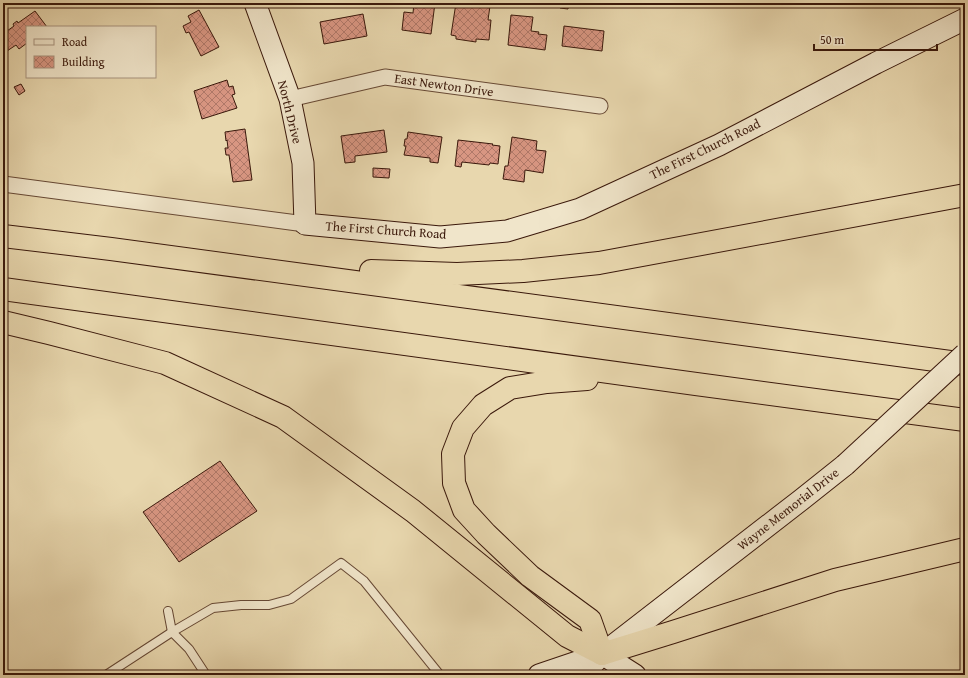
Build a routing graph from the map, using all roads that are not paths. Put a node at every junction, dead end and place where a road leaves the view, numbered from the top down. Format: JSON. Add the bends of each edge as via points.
{"nodes":[{"id":1,"x":255,"y":3,"type":"edge"},
{"id":2,"x":965,"y":19,"type":"edge"},
{"id":3,"x":290,"y":99,"type":"junction"},
{"id":4,"x":600,"y":106,"type":"dead end"},
{"id":5,"x":3,"y":184,"type":"edge"},
{"id":6,"x":965,"y":195,"type":"edge"},
{"id":7,"x":305,"y":224,"type":"junction"},
{"id":8,"x":3,"y":236,"type":"edge"},
{"id":9,"x":245,"y":267,"type":"junction"},
{"id":10,"x":3,"y":289,"type":"edge"},
{"id":11,"x":3,"y":322,"type":"edge"},
{"id":12,"x":965,"y":354,"type":"edge"},
{"id":13,"x":965,"y":364,"type":"edge"},
{"id":14,"x":696,"y":384,"type":"junction"},
{"id":15,"x":965,"y":420,"type":"edge"},
{"id":16,"x":965,"y":549,"type":"edge"},
{"id":17,"x":168,"y":611,"type":"dead end"},
{"id":18,"x":172,"y":632,"type":"junction"},
{"id":19,"x":602,"y":654,"type":"junction"},
{"id":20,"x":106,"y":675,"type":"edge"},
{"id":21,"x":206,"y":675,"type":"edge"},
{"id":22,"x":440,"y":675,"type":"edge"},
{"id":23,"x":539,"y":675,"type":"edge"},
{"id":24,"x":583,"y":675,"type":"edge"},
{"id":25,"x":635,"y":675,"type":"edge"}],
"edges":[{"from":1,"to":3,"type":"street","name":"North Drive"},
{"from":2,"to":7,"type":"street","name":"The First Church Road","via":[[719,145],[580,209],[507,231],[440,237]]},
{"from":3,"to":4,"type":"street","name":"East Newton Drive","via":[[385,77]]},
{"from":3,"to":7,"type":"street","name":"North Drive","via":[[303,163]]},
{"from":5,"to":7,"type":"street","name":"The First Church Road"},
{"from":6,"to":9,"type":"highway","via":[[599,263],[523,271],[457,274]]},
{"from":8,"to":9,"type":"highway"},
{"from":9,"to":13,"type":"highway"},
{"from":10,"to":14,"type":"highway"},
{"from":11,"to":19,"type":"highway","via":[[165,363],[283,417],[413,511],[567,636]]},
{"from":12,"to":19,"type":"street","name":"Wayne Memorial Drive","bridge":true,"via":[[801,500]]},
{"from":14,"to":15,"type":"highway"},
{"from":14,"to":19,"type":"highway","via":[[581,379],[510,388],[483,405],[463,428],[453,454],[454,483],[464,510],[530,576],[590,620]]},
{"from":16,"to":19,"type":"highway","via":[[835,580]]},
{"from":17,"to":18,"type":"lane"},
{"from":18,"to":20,"type":"lane"},
{"from":18,"to":21,"type":"lane","via":[[189,649]]},
{"from":18,"to":22,"type":"lane","via":[[213,608],[269,605],[291,599],[341,563],[364,581]]},
{"from":19,"to":23,"type":"street","name":"Wayne Memorial Drive"},
{"from":19,"to":24,"type":"street","name":"Wayne Memorial Drive"},
{"from":19,"to":25,"type":"street"}]}
